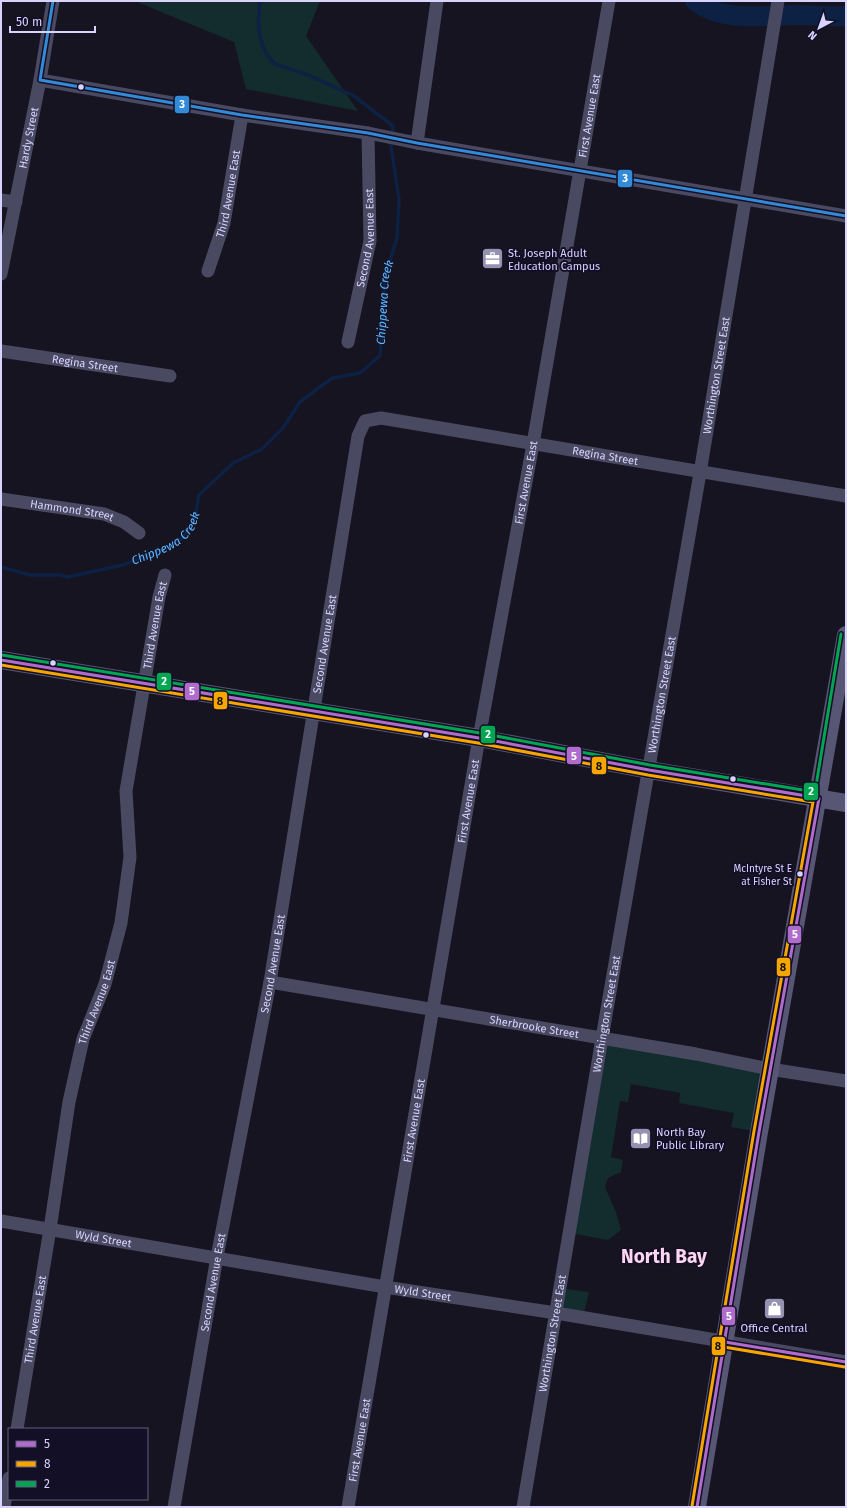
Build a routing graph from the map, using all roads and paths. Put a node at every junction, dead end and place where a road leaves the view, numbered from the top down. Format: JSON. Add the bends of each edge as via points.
{"nodes":[{"id":1,"x":53,"y":1,"type":"edge"},
{"id":2,"x":437,"y":1,"type":"edge"},
{"id":3,"x":609,"y":1,"type":"edge"},
{"id":4,"x":778,"y":1,"type":"edge"},
{"id":5,"x":40,"y":80,"type":"junction"},
{"id":6,"x":242,"y":116,"type":"junction"},
{"id":7,"x":368,"y":133,"type":"junction"},
{"id":8,"x":414,"y":143,"type":"junction"},
{"id":9,"x":580,"y":170,"type":"junction"},
{"id":10,"x":744,"y":199,"type":"junction"},
{"id":11,"x":1,"y":200,"type":"edge"},
{"id":12,"x":16,"y":202,"type":"junction"},
{"id":13,"x":846,"y":216,"type":"edge"},
{"id":14,"x":208,"y":271,"type":"dead end"},
{"id":15,"x":1,"y":274,"type":"edge"},
{"id":16,"x":348,"y":342,"type":"dead end"},
{"id":17,"x":1,"y":351,"type":"edge"},
{"id":18,"x":170,"y":376,"type":"dead end"},
{"id":19,"x":365,"y":421,"type":"joint"},
{"id":20,"x":533,"y":444,"type":"junction"},
{"id":21,"x":700,"y":473,"type":"junction"},
{"id":22,"x":846,"y":496,"type":"edge"},
{"id":23,"x":1,"y":499,"type":"edge"},
{"id":24,"x":139,"y":534,"type":"dead end"},
{"id":25,"x":165,"y":575,"type":"dead end"},
{"id":26,"x":846,"y":636,"type":"edge"},
{"id":27,"x":1,"y":660,"type":"edge"},
{"id":28,"x":145,"y":684,"type":"junction"},
{"id":29,"x":313,"y":712,"type":"junction"},
{"id":30,"x":479,"y":738,"type":"junction"},
{"id":31,"x":649,"y":770,"type":"junction"},
{"id":32,"x":818,"y":798,"type":"junction"},
{"id":33,"x":846,"y":803,"type":"edge"},
{"id":34,"x":270,"y":982,"type":"junction"},
{"id":35,"x":434,"y":1009,"type":"junction"},
{"id":36,"x":602,"y":1038,"type":"junction"},
{"id":37,"x":770,"y":1069,"type":"junction"},
{"id":38,"x":846,"y":1081,"type":"edge"},
{"id":39,"x":1,"y":1221,"type":"edge"},
{"id":40,"x":50,"y":1229,"type":"junction"},
{"id":41,"x":217,"y":1257,"type":"junction"},
{"id":42,"x":386,"y":1287,"type":"junction"},
{"id":43,"x":556,"y":1313,"type":"junction"},
{"id":44,"x":725,"y":1342,"type":"junction"},
{"id":45,"x":846,"y":1362,"type":"edge"},
{"id":46,"x":17,"y":1428,"type":"edge"},
{"id":47,"x":8,"y":1484,"type":"edge"},
{"id":48,"x":4,"y":1507,"type":"edge"},
{"id":49,"x":174,"y":1507,"type":"edge"},
{"id":50,"x":348,"y":1507,"type":"edge"},
{"id":51,"x":523,"y":1507,"type":"edge"},
{"id":52,"x":697,"y":1507,"type":"edge"}],
"edges":[{"from":1,"to":5,"type":"street","name":"Hardy Street"},
{"from":2,"to":8,"type":"street"},
{"from":3,"to":9,"type":"street","name":"First Avenue East"},
{"from":4,"to":10,"type":"street","name":"Worthington Street East"},
{"from":5,"to":6,"type":"street"},
{"from":5,"to":12,"type":"street","name":"Hardy Street"},
{"from":6,"to":7,"type":"street"},
{"from":6,"to":14,"type":"street","name":"Third Avenue East","via":[[224,223]]},
{"from":7,"to":8,"type":"street"},
{"from":7,"to":16,"type":"street","name":"Second Avenue East","via":[[370,242]]},
{"from":8,"to":9,"type":"street"},
{"from":9,"to":10,"type":"street"},
{"from":9,"to":20,"type":"street","name":"First Avenue East"},
{"from":10,"to":13,"type":"street"},
{"from":10,"to":21,"type":"street","name":"Worthington Street East"},
{"from":11,"to":12,"type":"street"},
{"from":12,"to":15,"type":"street","name":"Hardy Street"},
{"from":17,"to":18,"type":"street","name":"Regina Street"},
{"from":19,"to":20,"type":"street","name":"Regina Street","via":[[381,418]]},
{"from":19,"to":29,"type":"street","name":"Second Avenue East","via":[[358,436]]},
{"from":20,"to":21,"type":"street","name":"Regina Street"},
{"from":20,"to":30,"type":"street","name":"First Avenue East"},
{"from":21,"to":22,"type":"street","name":"Regina Street"},
{"from":21,"to":31,"type":"street","name":"Worthington Street East"},
{"from":23,"to":24,"type":"street","name":"Hammond Street","via":[[104,514],[124,522]]},
{"from":25,"to":28,"type":"street","name":"Third Avenue East"},
{"from":26,"to":32,"type":"main road"},
{"from":27,"to":28,"type":"main road"},
{"from":28,"to":29,"type":"main road"},
{"from":28,"to":40,"type":"street","name":"Third Avenue East","via":[[126,791],[130,857],[121,923],[105,984],[83,1039],[69,1102]]},
{"from":29,"to":30,"type":"main road"},
{"from":29,"to":34,"type":"street","name":"Second Avenue East"},
{"from":30,"to":31,"type":"main road"},
{"from":30,"to":35,"type":"street","name":"First Avenue East"},
{"from":31,"to":32,"type":"main road"},
{"from":31,"to":36,"type":"street","name":"Worthington Street East"},
{"from":32,"to":33,"type":"main road"},
{"from":32,"to":37,"type":"main road"},
{"from":34,"to":35,"type":"street","name":"Sherbrooke Street"},
{"from":34,"to":41,"type":"street","name":"Second Avenue East"},
{"from":35,"to":36,"type":"street","name":"Sherbrooke Street"},
{"from":35,"to":42,"type":"street","name":"First Avenue East"},
{"from":36,"to":37,"type":"street","name":"Sherbrooke Street"},
{"from":36,"to":43,"type":"street","name":"Worthington Street East"},
{"from":37,"to":38,"type":"street","name":"Sherbrooke Street"},
{"from":37,"to":44,"type":"main road"},
{"from":39,"to":40,"type":"street","name":"Wyld Street"},
{"from":40,"to":41,"type":"street","name":"Wyld Street"},
{"from":40,"to":46,"type":"street","name":"Third Avenue East"},
{"from":41,"to":42,"type":"street","name":"Wyld Street"},
{"from":41,"to":49,"type":"street","name":"Second Avenue East"},
{"from":42,"to":43,"type":"street","name":"Wyld Street"},
{"from":42,"to":50,"type":"street","name":"First Avenue East"},
{"from":43,"to":44,"type":"street","name":"Wyld Street"},
{"from":43,"to":51,"type":"street","name":"Worthington Street East"},
{"from":44,"to":45,"type":"street","name":"Wyld Street"},
{"from":44,"to":52,"type":"main road"},
{"from":47,"to":48,"type":"street"}]}
